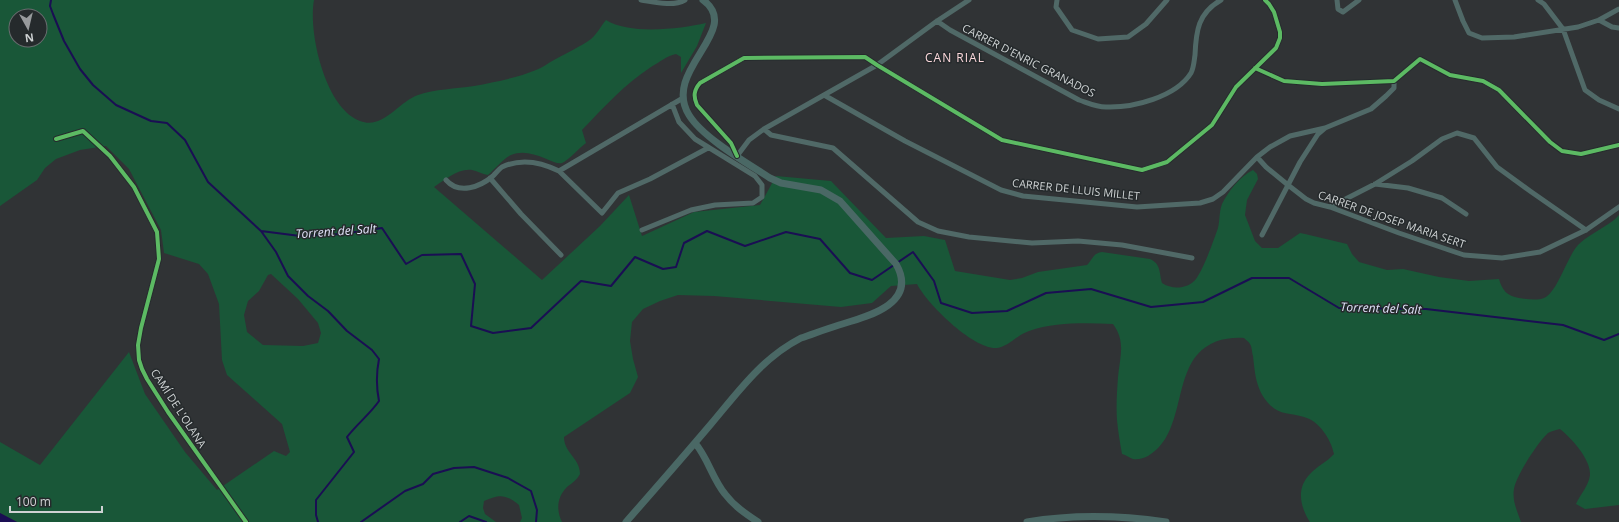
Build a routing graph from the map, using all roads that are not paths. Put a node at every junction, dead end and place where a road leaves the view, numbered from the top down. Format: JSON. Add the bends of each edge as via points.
{"nodes":[{"id":1,"x":641,"y":0,"type":"edge"},
{"id":2,"x":685,"y":0,"type":"edge"},
{"id":3,"x":703,"y":0,"type":"edge"},
{"id":4,"x":970,"y":0,"type":"edge"},
{"id":5,"x":1057,"y":0,"type":"edge"},
{"id":6,"x":1167,"y":0,"type":"edge"},
{"id":7,"x":1221,"y":0,"type":"edge"},
{"id":8,"x":1265,"y":0,"type":"edge"},
{"id":9,"x":1337,"y":0,"type":"edge"},
{"id":10,"x":1360,"y":0,"type":"edge"},
{"id":11,"x":1456,"y":0,"type":"edge"},
{"id":12,"x":1538,"y":0,"type":"edge"},
{"id":13,"x":1619,"y":9,"type":"edge"},
{"id":14,"x":1599,"y":20,"type":"junction"},
{"id":15,"x":937,"y":21,"type":"junction"},
{"id":16,"x":1619,"y":28,"type":"edge"},
{"id":17,"x":1563,"y":29,"type":"junction"},
{"id":18,"x":877,"y":65,"type":"junction"},
{"id":19,"x":1256,"y":68,"type":"junction"},
{"id":20,"x":1394,"y":81,"type":"junction"},
{"id":21,"x":824,"y":95,"type":"junction"},
{"id":22,"x":683,"y":98,"type":"junction"},
{"id":23,"x":672,"y":104,"type":"junction"},
{"id":24,"x":1619,"y":109,"type":"edge"},
{"id":25,"x":1325,"y":128,"type":"junction"},
{"id":26,"x":764,"y":129,"type":"junction"},
{"id":27,"x":56,"y":139,"type":"dead end"},
{"id":28,"x":1619,"y":145,"type":"edge"},
{"id":29,"x":708,"y":148,"type":"junction"},
{"id":30,"x":737,"y":156,"type":"junction"},
{"id":31,"x":1257,"y":157,"type":"junction"},
{"id":32,"x":559,"y":171,"type":"junction"},
{"id":33,"x":490,"y":178,"type":"junction"},
{"id":34,"x":446,"y":180,"type":"dead end"},
{"id":35,"x":1376,"y":184,"type":"junction"},
{"id":36,"x":1288,"y":185,"type":"junction"},
{"id":37,"x":1330,"y":207,"type":"junction"},
{"id":38,"x":1619,"y":207,"type":"edge"},
{"id":39,"x":1466,"y":214,"type":"dead end"},
{"id":40,"x":642,"y":230,"type":"dead end"},
{"id":41,"x":1586,"y":230,"type":"junction"},
{"id":42,"x":1262,"y":234,"type":"dead end"},
{"id":43,"x":560,"y":255,"type":"dead end"},
{"id":44,"x":1192,"y":258,"type":"dead end"},
{"id":45,"x":695,"y":443,"type":"junction"},
{"id":46,"x":246,"y":522,"type":"edge"},
{"id":47,"x":626,"y":522,"type":"edge"},
{"id":48,"x":758,"y":522,"type":"edge"},
{"id":49,"x":1027,"y":522,"type":"edge"},
{"id":50,"x":1166,"y":522,"type":"edge"}],
"edges":[{"from":1,"to":2,"type":"street","via":[[661,3]]},
{"from":3,"to":22,"type":"main road","via":[[714,16],[713,31],[688,72],[684,81]]},
{"from":4,"to":15,"type":"street"},
{"from":5,"to":6,"type":"street","via":[[1056,7],[1072,30],[1098,39],[1128,37],[1146,24]]},
{"from":7,"to":15,"type":"street","name":"CARRER D'ENRIC GRANADOS","via":[[1209,10],[1198,26],[1194,65],[1182,83],[1156,98],[1116,107],[1099,106],[1079,100]]},
{"from":8,"to":19,"type":"street","via":[[1274,12],[1280,38],[1276,48]]},
{"from":9,"to":10,"type":"street","via":[[1338,9],[1342,12]]},
{"from":11,"to":17,"type":"street","via":[[1466,29],[1474,36],[1514,37]]},
{"from":12,"to":17,"type":"street"},
{"from":13,"to":14,"type":"street"},
{"from":14,"to":16,"type":"street"},
{"from":14,"to":17,"type":"street"},
{"from":15,"to":18,"type":"street"},
{"from":17,"to":24,"type":"street","via":[[1585,90]]},
{"from":18,"to":19,"type":"street","via":[[1002,140],[1142,170],[1167,162],[1212,125],[1236,87]]},
{"from":18,"to":21,"type":"street"},
{"from":18,"to":30,"type":"street","via":[[865,57],[744,58],[700,83],[695,89],[694,99],[697,105],[731,143]]},
{"from":19,"to":20,"type":"street","via":[[1284,81],[1322,84]]},
{"from":20,"to":25,"type":"street","name":"CARRER DE LLUIS MILLET","via":[[1394,88],[1371,109]]},
{"from":20,"to":28,"type":"street","name":"CARRER DE LLUIS MILLET","via":[[1420,59],[1450,75],[1483,81],[1499,90],[1562,151],[1581,154]]},
{"from":21,"to":26,"type":"street"},
{"from":21,"to":31,"type":"street","name":"CARRER DE LLUIS MILLET","via":[[994,187],[1023,196],[1137,207],[1206,202],[1218,196]]},
{"from":22,"to":23,"type":"street"},
{"from":22,"to":30,"type":"main road","via":[[688,114],[698,127]]},
{"from":23,"to":29,"type":"street","via":[[679,122]]},
{"from":23,"to":32,"type":"street"},
{"from":25,"to":31,"type":"street","name":"CARRER DE LLUIS MILLET","via":[[1290,136]]},
{"from":25,"to":36,"type":"street","via":[[1318,134]]},
{"from":26,"to":30,"type":"street","via":[[750,140]]},
{"from":26,"to":44,"type":"street","via":[[771,135],[833,148],[918,222],[938,230],[969,237],[1032,244],[1078,241],[1122,245]]},
{"from":27,"to":46,"type":"street","name":"CAMÍ DE L'OLANA","via":[[81,131],[90,137],[110,156],[134,187],[157,232],[159,259],[141,328],[139,360],[147,379],[168,412]]},
{"from":29,"to":32,"type":"street","via":[[618,193],[602,213]]},
{"from":29,"to":40,"type":"street","via":[[755,176],[762,185],[762,197],[753,203],[715,205],[691,210]]},
{"from":30,"to":45,"type":"main road","via":[[775,181],[821,190],[840,201],[896,264],[901,285],[892,302],[877,313],[801,338],[778,352],[760,367]]},
{"from":31,"to":36,"type":"street","name":"CARRER DE JOSEP MARIA SERT"},
{"from":32,"to":33,"type":"street","via":[[533,162],[520,162],[501,168]]},
{"from":33,"to":34,"type":"street","via":[[472,188],[460,188]]},
{"from":33,"to":43,"type":"street"},
{"from":35,"to":37,"type":"street"},
{"from":35,"to":39,"type":"street","via":[[1408,188],[1442,198]]},
{"from":35,"to":41,"type":"street","via":[[1442,139],[1457,133],[1474,138],[1497,167]]},
{"from":36,"to":37,"type":"street","name":"CARRER DE JOSEP MARIA SERT","via":[[1306,199]]},
{"from":36,"to":42,"type":"street"},
{"from":37,"to":41,"type":"street","name":"CARRER DE JOSEP MARIA SERT","via":[[1464,255],[1502,258],[1540,252]]},
{"from":38,"to":41,"type":"street","name":"CARRER DE JOSEP MARIA SERT"},
{"from":45,"to":47,"type":"main road"},
{"from":45,"to":48,"type":"main road","via":[[706,456],[724,494]]},
{"from":49,"to":50,"type":"main road","via":[[1072,516],[1108,515]]}]}
